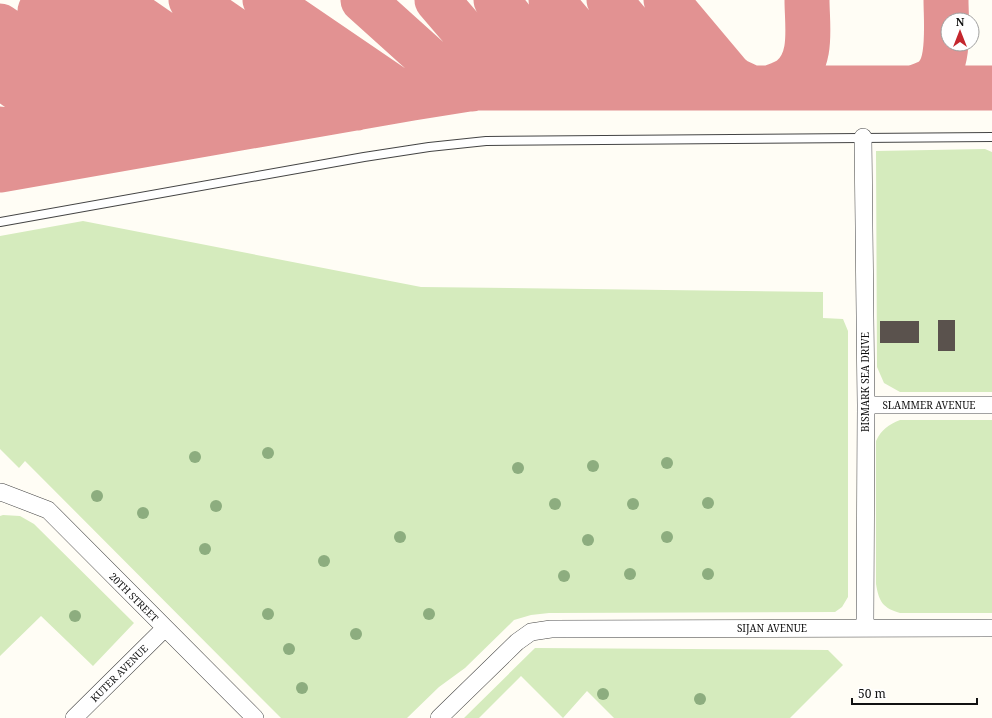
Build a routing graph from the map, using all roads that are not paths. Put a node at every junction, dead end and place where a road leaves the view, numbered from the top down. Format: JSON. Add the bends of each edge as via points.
{"nodes":[{"id":1,"x":863,"y":137,"type":"junction"},
{"id":2,"x":992,"y":137,"type":"edge"},
{"id":3,"x":0,"y":222,"type":"edge"},
{"id":4,"x":866,"y":405,"type":"junction"},
{"id":5,"x":992,"y":405,"type":"edge"},
{"id":6,"x":0,"y":491,"type":"edge"},
{"id":7,"x":165,"y":628,"type":"junction"},
{"id":8,"x":865,"y":628,"type":"junction"},
{"id":9,"x":992,"y":628,"type":"edge"},
{"id":10,"x":74,"y":718,"type":"edge"},
{"id":11,"x":255,"y":718,"type":"edge"},
{"id":12,"x":439,"y":718,"type":"edge"}],
"edges":[{"from":1,"to":2,"type":"lane"},
{"from":1,"to":3,"type":"lane","via":[[486,141],[364,157]]},
{"from":1,"to":4,"type":"street","name":"BISMARK SEA DRIVE"},
{"from":4,"to":5,"type":"street","name":"SLAMMER AVENUE"},
{"from":4,"to":8,"type":"street","name":"BISMARK SEA DRIVE"},
{"from":6,"to":7,"type":"street","name":"20TH STREET","via":[[48,510]]},
{"from":7,"to":10,"type":"street","name":"KUTER AVENUE"},
{"from":7,"to":11,"type":"street","name":"20TH STREET"},
{"from":8,"to":9,"type":"street","name":"SIJAN AVENUE"},
{"from":8,"to":12,"type":"street","name":"SIJAN AVENUE","via":[[551,629],[531,632],[517,642]]}]}
